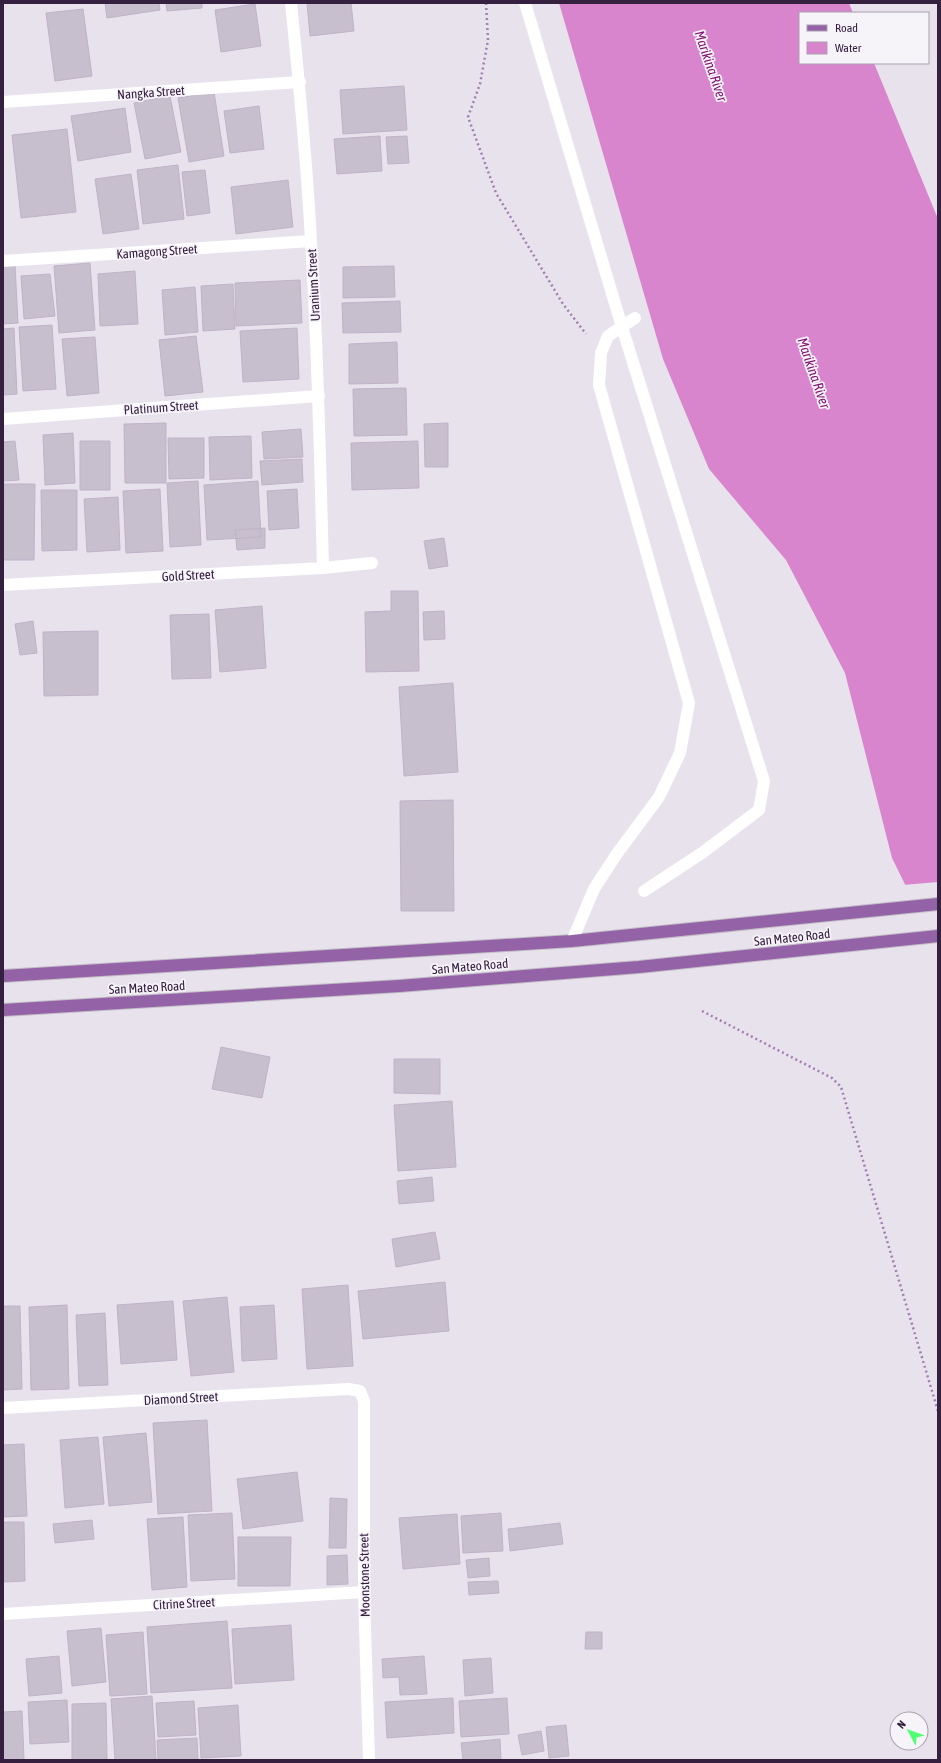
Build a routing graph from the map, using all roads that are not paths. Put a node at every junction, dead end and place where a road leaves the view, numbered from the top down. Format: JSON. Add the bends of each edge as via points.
{"nodes":[{"id":1,"x":291,"y":3,"type":"edge"},
{"id":2,"x":525,"y":3,"type":"edge"},
{"id":3,"x":300,"y":82,"type":"junction"},
{"id":4,"x":3,"y":102,"type":"edge"},
{"id":5,"x":311,"y":241,"type":"junction"},
{"id":6,"x":3,"y":261,"type":"edge"},
{"id":7,"x":635,"y":318,"type":"dead end"},
{"id":8,"x":622,"y":327,"type":"junction"},
{"id":9,"x":319,"y":396,"type":"junction"},
{"id":10,"x":3,"y":419,"type":"edge"},
{"id":11,"x":372,"y":563,"type":"dead end"},
{"id":12,"x":323,"y":568,"type":"junction"},
{"id":13,"x":3,"y":585,"type":"edge"},
{"id":14,"x":644,"y":891,"type":"dead end"},
{"id":15,"x":938,"y":904,"type":"edge"},
{"id":16,"x":938,"y":936,"type":"edge"},
{"id":17,"x":572,"y":941,"type":"junction"},
{"id":18,"x":3,"y":976,"type":"edge"},
{"id":19,"x":3,"y":1010,"type":"edge"},
{"id":20,"x":360,"y":1391,"type":"joint"},
{"id":21,"x":3,"y":1408,"type":"edge"},
{"id":22,"x":364,"y":1592,"type":"junction"},
{"id":23,"x":3,"y":1614,"type":"edge"},
{"id":24,"x":369,"y":1760,"type":"edge"}],
"edges":[{"from":1,"to":3,"type":"street","name":"Uranium Street"},
{"from":2,"to":8,"type":"street"},
{"from":3,"to":4,"type":"street","name":"Nangka Street"},
{"from":3,"to":5,"type":"street","name":"Uranium Street"},
{"from":5,"to":6,"type":"street","name":"Kamagong Street"},
{"from":5,"to":9,"type":"street","name":"Uranium Street"},
{"from":7,"to":8,"type":"street"},
{"from":8,"to":14,"type":"street","via":[[764,781],[759,810],[702,853]]},
{"from":8,"to":17,"type":"street","via":[[608,336],[601,353],[600,385],[688,703],[680,752],[659,797],[616,854],[594,889]]},
{"from":9,"to":10,"type":"street","name":"Platinum Street"},
{"from":9,"to":12,"type":"street","name":"Uranium Street"},
{"from":11,"to":12,"type":"street","name":"Gold Street"},
{"from":12,"to":13,"type":"street","name":"Gold Street"},
{"from":15,"to":17,"type":"main road","name":"San Mateo Road"},
{"from":16,"to":19,"type":"main road","name":"San Mateo Road","via":[[540,975]]},
{"from":17,"to":18,"type":"main road","name":"San Mateo Road"},
{"from":20,"to":21,"type":"street","name":"Diamond Street","via":[[348,1389]]},
{"from":20,"to":22,"type":"street","name":"Moonstone Street","via":[[364,1401]]},
{"from":22,"to":23,"type":"street","name":"Citrine Street"},
{"from":22,"to":24,"type":"street","name":"Moonstone Street"}]}
